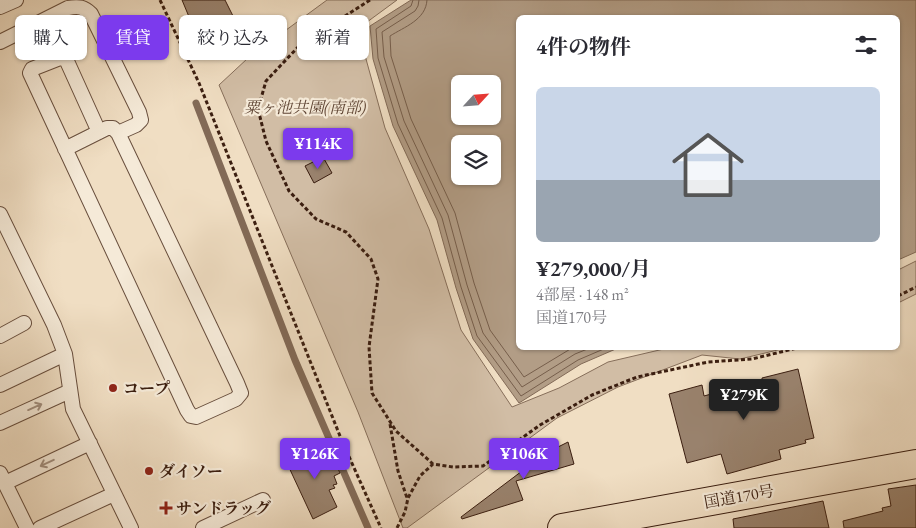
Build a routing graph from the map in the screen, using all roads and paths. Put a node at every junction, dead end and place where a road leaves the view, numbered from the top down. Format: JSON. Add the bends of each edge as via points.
{"nodes":[{"id":1,"x":16,"y":0,"type":"edge"},
{"id":2,"x":160,"y":0,"type":"edge"},
{"id":3,"x":370,"y":0,"type":"edge"},
{"id":4,"x":0,"y":7,"type":"edge"},
{"id":5,"x":0,"y":42,"type":"edge"},
{"id":6,"x":99,"y":132,"type":"junction"},
{"id":7,"x":118,"y":133,"type":"junction"},
{"id":8,"x":65,"y":149,"type":"junction"},
{"id":9,"x":0,"y":214,"type":"edge"},
{"id":10,"x":4,"y":232,"type":"edge"},
{"id":11,"x":916,"y":287,"type":"edge"},
{"id":12,"x":900,"y":295,"type":"edge"},
{"id":13,"x":24,"y":323,"type":"dead end"},
{"id":14,"x":0,"y":336,"type":"edge"},
{"id":15,"x":788,"y":350,"type":"edge"},
{"id":16,"x":65,"y":354,"type":"junction"},
{"id":17,"x":0,"y":385,"type":"edge"},
{"id":18,"x":70,"y":391,"type":"junction"},
{"id":19,"x":389,"y":420,"type":"junction"},
{"id":20,"x":0,"y":422,"type":"edge"},
{"id":21,"x":90,"y":443,"type":"junction"},
{"id":22,"x":433,"y":464,"type":"junction"},
{"id":23,"x":916,"y":464,"type":"edge"},
{"id":24,"x":2,"y":478,"type":"edge"},
{"id":25,"x":114,"y":494,"type":"junction"},
{"id":26,"x":408,"y":498,"type":"junction"},
{"id":27,"x":263,"y":500,"type":"dead end"},
{"id":28,"x":27,"y":528,"type":"edge"},
{"id":29,"x":40,"y":528,"type":"edge"},
{"id":30,"x":131,"y":528,"type":"edge"},
{"id":31,"x":203,"y":528,"type":"edge"},
{"id":32,"x":381,"y":528,"type":"edge"},
{"id":33,"x":397,"y":528,"type":"edge"},
{"id":34,"x":562,"y":528,"type":"edge"}],
"edges":[{"from":1,"to":4,"type":"lane"},
{"from":2,"to":32,"type":"path","via":[[199,83],[342,441]]},
{"from":3,"to":19,"type":"path","via":[[300,45],[266,81],[258,110],[266,141],[289,191],[316,219],[346,232],[371,259],[378,279],[369,347],[372,393]]},
{"from":5,"to":7,"type":"lane","via":[[68,8],[79,6],[86,9],[139,112],[141,120]]},
{"from":6,"to":7,"type":"lane","via":[[113,128]]},
{"from":6,"to":8,"type":"lane"},
{"from":6,"to":8,"type":"lane","via":[[66,59],[60,58],[32,69],[30,73]]},
{"from":7,"to":8,"type":"lane","via":[[241,393],[236,399],[196,417],[187,410]]},
{"from":9,"to":10,"type":"lane"},
{"from":10,"to":16,"type":"lane","via":[[54,325]]},
{"from":11,"to":12,"type":"path"},
{"from":13,"to":14,"type":"lane"},
{"from":15,"to":22,"type":"path","via":[[752,359],[708,362],[637,377],[592,395],[540,425],[483,466]]},
{"from":16,"to":17,"type":"lane"},
{"from":16,"to":18,"type":"lane"},
{"from":20,"to":18,"type":"lane","one_way":true},
{"from":18,"to":21,"type":"lane","via":[[74,409]]},
{"from":19,"to":22,"type":"path"},
{"from":19,"to":26,"type":"path","via":[[398,471]]},
{"from":21,"to":24,"type":"lane","one_way":true},
{"from":21,"to":25,"type":"lane"},
{"from":22,"to":26,"type":"path","via":[[420,476]]},
{"from":23,"to":34,"type":"highway","name":"国道170号"},
{"from":24,"to":28,"type":"lane"},
{"from":25,"to":29,"type":"lane"},
{"from":25,"to":30,"type":"lane"},
{"from":26,"to":33,"type":"path"},
{"from":27,"to":31,"type":"lane"}]}
